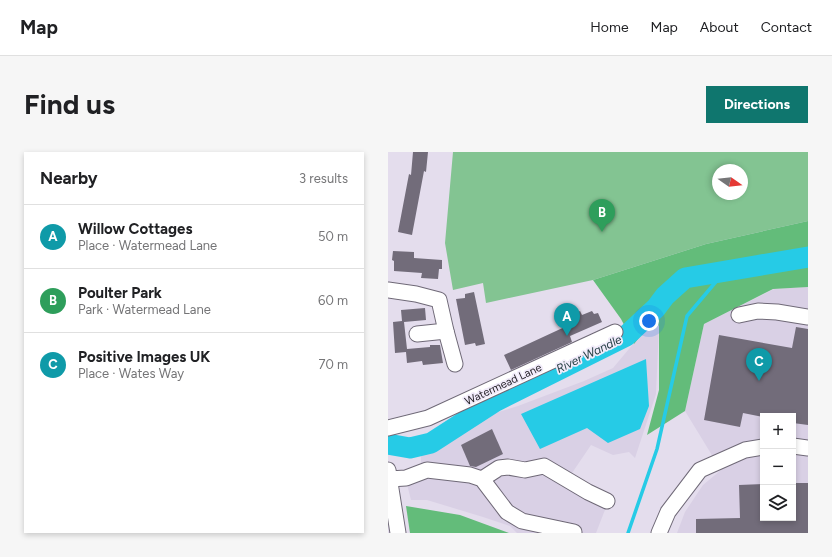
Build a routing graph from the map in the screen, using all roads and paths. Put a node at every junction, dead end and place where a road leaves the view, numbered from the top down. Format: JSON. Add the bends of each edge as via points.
{"nodes":[{"id":1,"x":388,"y":290,"type":"edge"},
{"id":2,"x":739,"y":315,"type":"dead end"},
{"id":3,"x":808,"y":317,"type":"edge"},
{"id":4,"x":446,"y":331,"type":"junction"},
{"id":5,"x":615,"y":332,"type":"dead end"},
{"id":6,"x":417,"y":334,"type":"dead end"},
{"id":7,"x":455,"y":364,"type":"dead end"},
{"id":8,"x":388,"y":428,"type":"edge"},
{"id":9,"x":796,"y":446,"type":"edge"},
{"id":10,"x":760,"y":448,"type":"edge"},
{"id":11,"x":808,"y":448,"type":"edge"},
{"id":12,"x":389,"y":474,"type":"edge"},
{"id":13,"x":482,"y":479,"type":"junction"},
{"id":14,"x":607,"y":501,"type":"dead end"},
{"id":15,"x":574,"y":532,"type":"dead end"},
{"id":16,"x":398,"y":533,"type":"edge"},
{"id":17,"x":659,"y":533,"type":"edge"}],
"edges":[{"from":1,"to":4,"type":"street","via":[[440,300]]},
{"from":2,"to":3,"type":"street","via":[[758,311]]},
{"from":4,"to":6,"type":"street"},
{"from":4,"to":7,"type":"street"},
{"from":5,"to":8,"type":"street","name":"Watermead Lane","via":[[428,418]]},
{"from":9,"to":11,"type":"street"},
{"from":10,"to":17,"type":"street","via":[[745,450],[700,470],[668,512]]},
{"from":12,"to":13,"type":"street","via":[[406,478],[427,470],[470,475]]},
{"from":12,"to":16,"type":"street"},
{"from":13,"to":14,"type":"street","via":[[499,468],[525,470],[544,466]]},
{"from":13,"to":15,"type":"street","via":[[507,512],[522,520]]}]}
